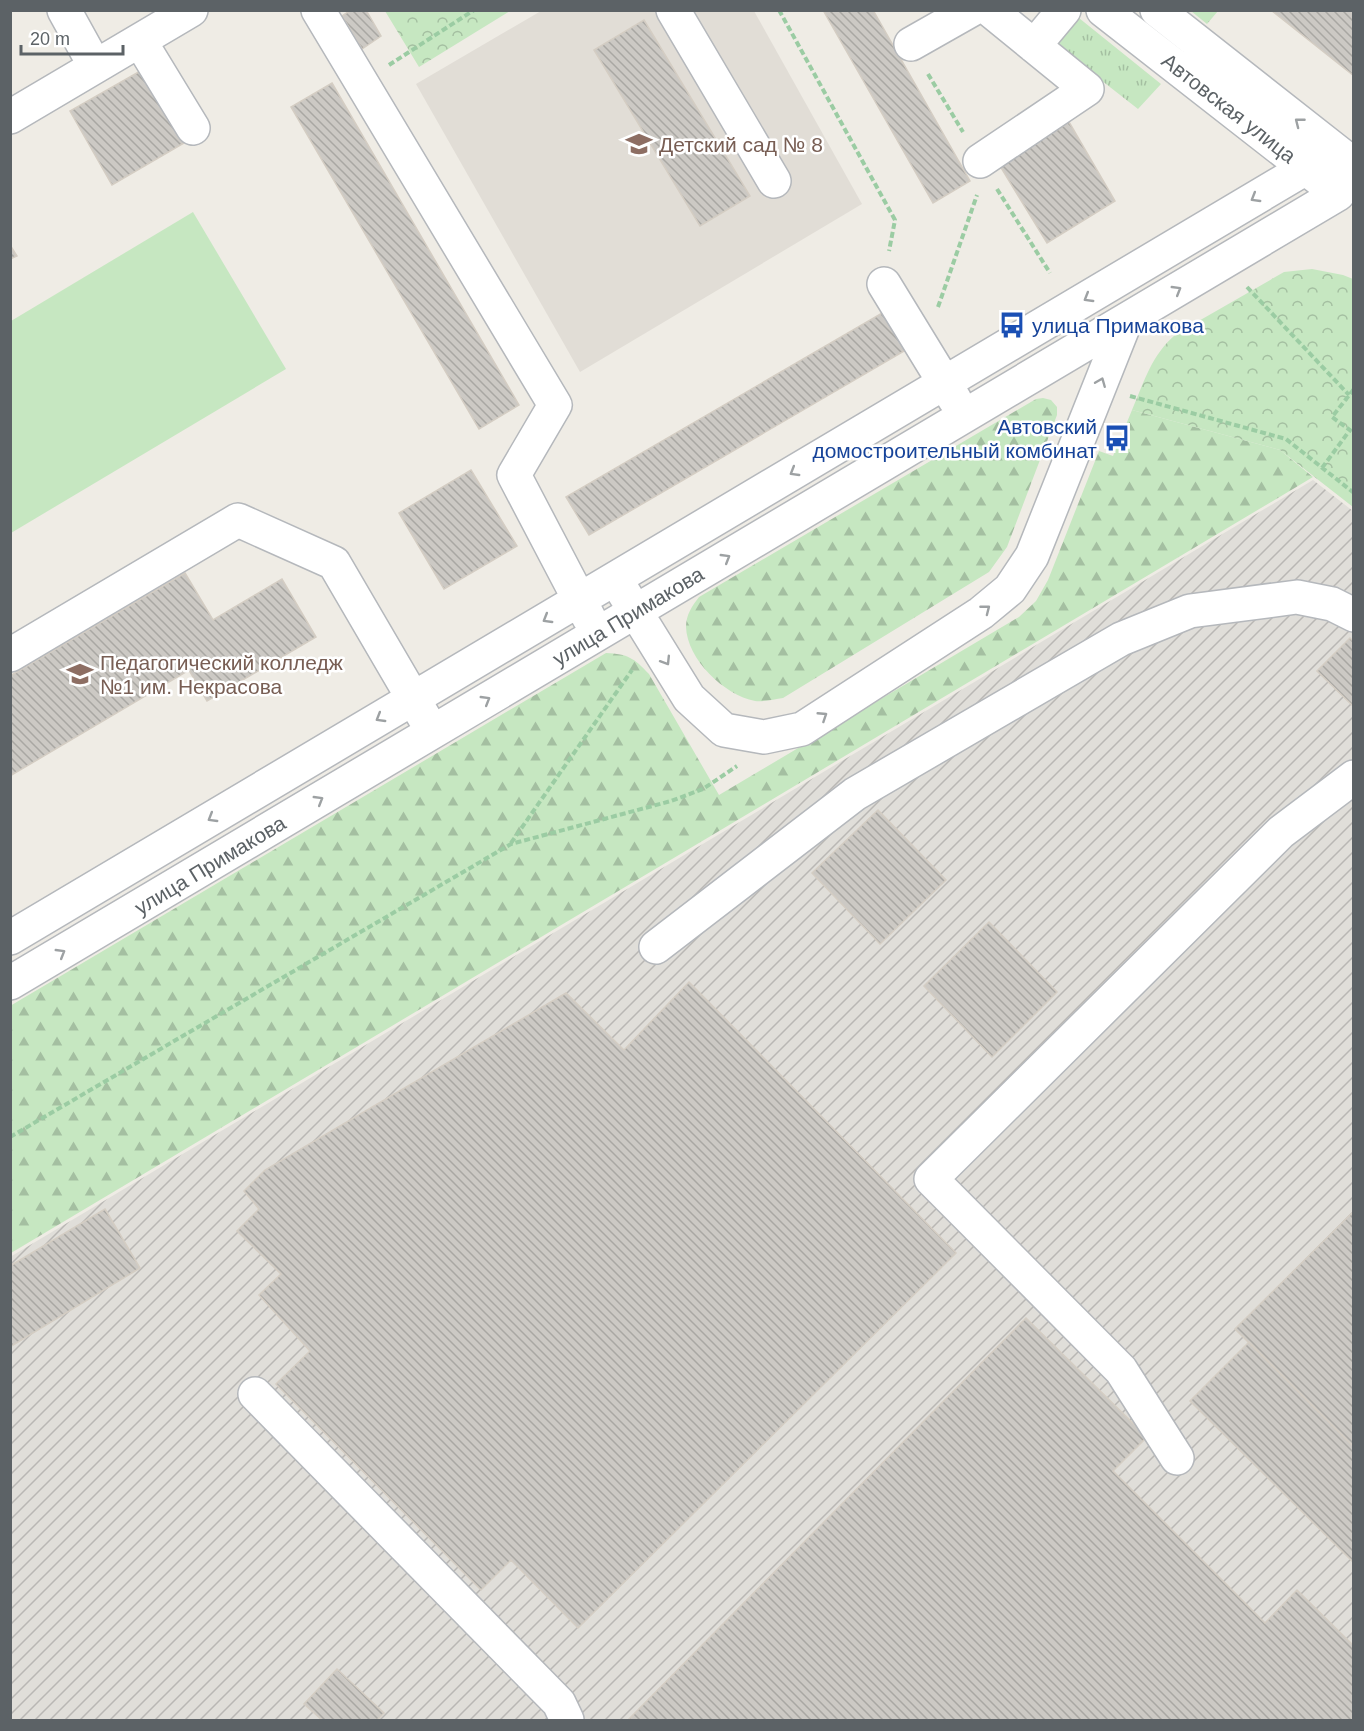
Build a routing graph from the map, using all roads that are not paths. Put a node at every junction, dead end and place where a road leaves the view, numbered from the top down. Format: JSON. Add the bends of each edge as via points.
{"nodes":[{"id":1,"x":64,"y":10,"type":"edge"},
{"id":2,"x":191,"y":10,"type":"edge"},
{"id":3,"x":318,"y":10,"type":"edge"},
{"id":4,"x":673,"y":10,"type":"edge"},
{"id":5,"x":971,"y":10,"type":"edge"},
{"id":6,"x":990,"y":10,"type":"edge"},
{"id":7,"x":1064,"y":10,"type":"edge"},
{"id":8,"x":1103,"y":10,"type":"edge"},
{"id":9,"x":1157,"y":10,"type":"edge"},
{"id":10,"x":140,"y":41,"type":"junction"},
{"id":11,"x":910,"y":44,"type":"dead end"},
{"id":12,"x":1034,"y":46,"type":"junction"},
{"id":13,"x":95,"y":66,"type":"junction"},
{"id":14,"x":10,"y":117,"type":"edge"},
{"id":15,"x":193,"y":128,"type":"dead end"},
{"id":16,"x":1349,"y":162,"type":"edge"},
{"id":17,"x":1306,"y":168,"type":"junction"},
{"id":18,"x":980,"y":174,"type":"road end"},
{"id":19,"x":774,"y":181,"type":"dead end"},
{"id":20,"x":1346,"y":201,"type":"edge"},
{"id":21,"x":884,"y":284,"type":"road end"},
{"id":22,"x":1126,"y":320,"type":"junction"},
{"id":23,"x":945,"y":382,"type":"junction"},
{"id":24,"x":965,"y":416,"type":"junction"},
{"id":25,"x":616,"y":578,"type":"junction"},
{"id":26,"x":578,"y":601,"type":"junction"},
{"id":27,"x":635,"y":612,"type":"junction"},
{"id":28,"x":1353,"y":615,"type":"edge"},
{"id":29,"x":598,"y":634,"type":"junction"},
{"id":30,"x":10,"y":655,"type":"edge"},
{"id":31,"x":413,"y":699,"type":"junction"},
{"id":32,"x":433,"y":732,"type":"junction"},
{"id":33,"x":1353,"y":777,"type":"edge"},
{"id":34,"x":10,"y":938,"type":"edge"},
{"id":35,"x":656,"y":947,"type":"dead end"},
{"id":36,"x":10,"y":983,"type":"edge"},
{"id":37,"x":255,"y":1394,"type":"dead end"},
{"id":38,"x":1177,"y":1458,"type":"dead end"},
{"id":39,"x":567,"y":1720,"type":"edge"}],
"edges":[{"from":1,"to":13,"type":"street"},
{"from":2,"to":10,"type":"street"},
{"from":3,"to":26,"type":"street","via":[[555,405],[514,475]]},
{"from":4,"to":19,"type":"street"},
{"from":5,"to":11,"type":"street"},
{"from":6,"to":12,"type":"street"},
{"from":7,"to":12,"type":"street"},
{"from":8,"to":17,"type":"street","name":"Автовская улица"},
{"from":16,"to":9,"type":"street","name":"Автовская улица","one_way":true},
{"from":10,"to":13,"type":"street"},
{"from":10,"to":15,"type":"street"},
{"from":12,"to":18,"type":"street","via":[[1087,89]]},
{"from":13,"to":14,"type":"street"},
{"from":16,"to":17,"type":"street","name":"улица Примакова"},
{"from":16,"to":20,"type":"street"},
{"from":17,"to":20,"type":"street","name":"Автовская улица"},
{"from":17,"to":23,"type":"street","name":"улица Примакова","one_way":true},
{"from":22,"to":20,"type":"street","name":"улица Примакова","one_way":true},
{"from":21,"to":23,"type":"street"},
{"from":22,"to":24,"type":"street","name":"улица Примакова"},
{"from":27,"to":22,"type":"street","one_way":true,"via":[[689,698],[724,730],[764,738],[802,729],[981,613],[1010,589],[1032,556]]},
{"from":23,"to":24,"type":"street"},
{"from":23,"to":25,"type":"street","name":"улица Примакова","one_way":true},
{"from":27,"to":24,"type":"street","name":"улица Примакова","one_way":true},
{"from":25,"to":26,"type":"street","name":"улица Примакова"},
{"from":25,"to":27,"type":"street"},
{"from":26,"to":29,"type":"street"},
{"from":26,"to":31,"type":"street","name":"улица Примакова","one_way":true},
{"from":27,"to":29,"type":"street","name":"улица Примакова"},
{"from":28,"to":35,"type":"street","via":[[1332,604],[1297,597],[1190,611],[1121,639],[855,794]]},
{"from":32,"to":29,"type":"street","name":"улица Примакова","one_way":true},
{"from":30,"to":31,"type":"street","via":[[238,520],[334,563]]},
{"from":31,"to":32,"type":"street"},
{"from":31,"to":34,"type":"street","name":"улица Примакова","one_way":true},
{"from":36,"to":32,"type":"street","name":"улица Примакова","one_way":true},
{"from":33,"to":38,"type":"street","via":[[1281,832],[931,1179],[1121,1370]]},
{"from":37,"to":39,"type":"street","via":[[559,1703]]}]}
